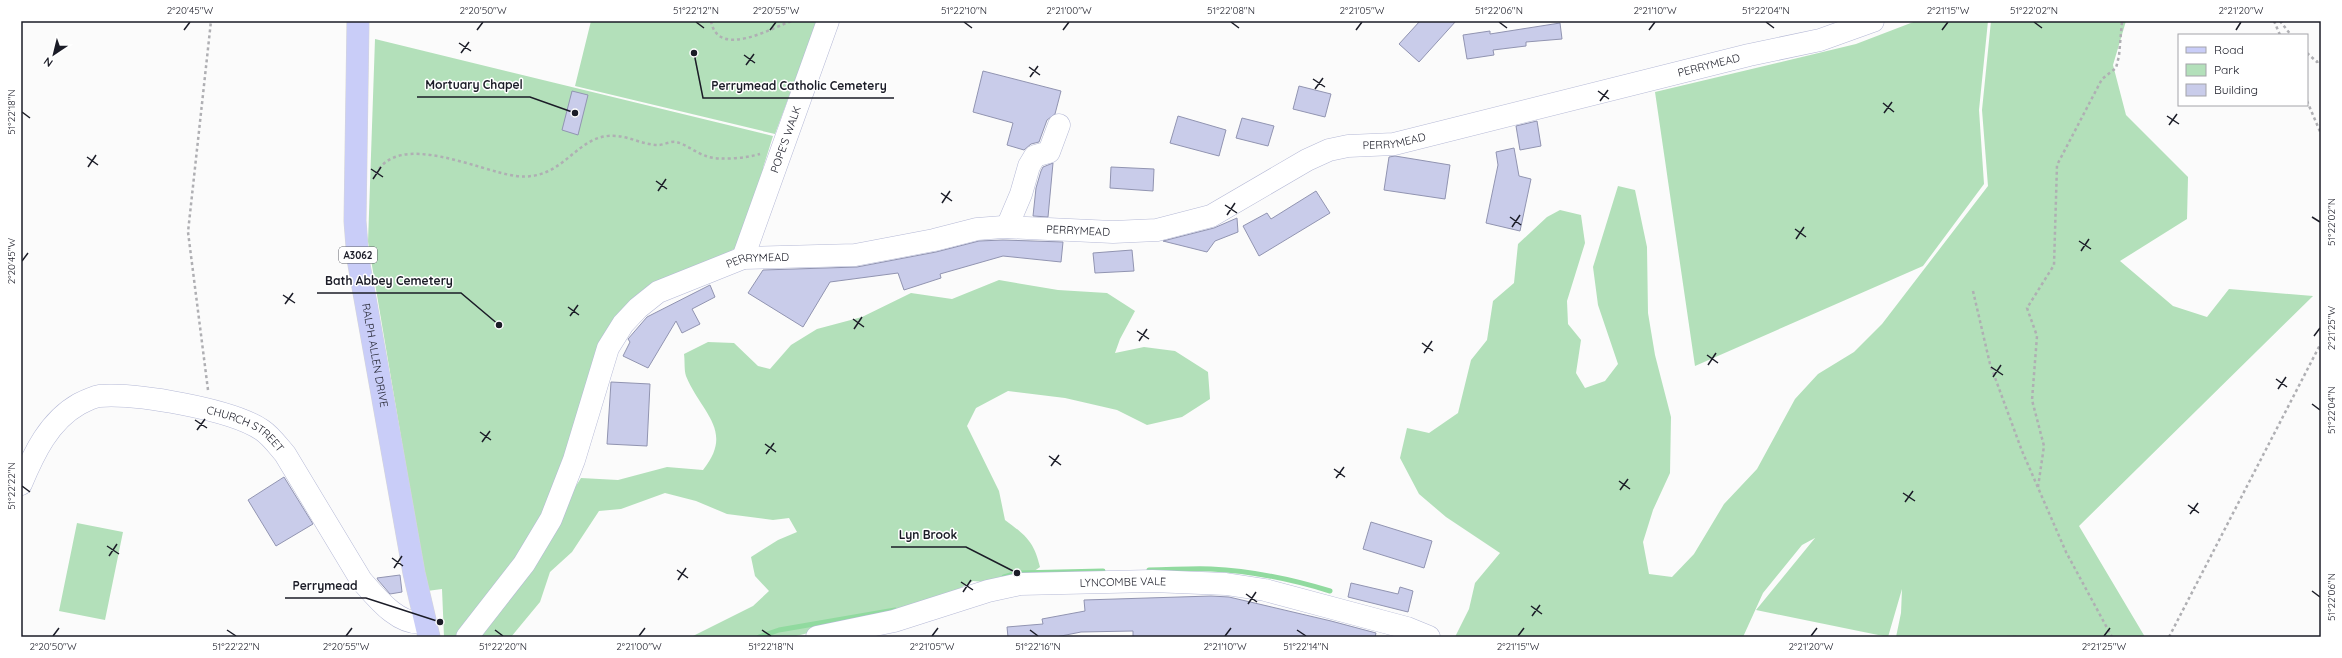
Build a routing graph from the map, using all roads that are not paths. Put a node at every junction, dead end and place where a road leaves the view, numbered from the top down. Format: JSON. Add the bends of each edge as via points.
{"nodes":[{"id":1,"x":358,"y":21,"type":"edge"},
{"id":2,"x":828,"y":21,"type":"edge"},
{"id":3,"x":1874,"y":21,"type":"edge"},
{"id":4,"x":1060,"y":125,"type":"dead end"},
{"id":5,"x":1007,"y":227,"type":"junction"},
{"id":6,"x":743,"y":258,"type":"junction"},
{"id":7,"x":21,"y":484,"type":"edge"},
{"id":8,"x":426,"y":629,"type":"edge"},
{"id":9,"x":467,"y":637,"type":"edge"},
{"id":10,"x":817,"y":637,"type":"edge"},
{"id":11,"x":1429,"y":637,"type":"edge"}],
"edges":[{"from":1,"to":8,"type":"main road","name":"RALPH ALLEN DRIVE","number":"A3062","via":[[355,221],[358,259]]},
{"from":2,"to":6,"type":"street","name":"POPE'S WALK"},
{"from":3,"to":5,"type":"street","name":"PERRYMEAD","via":[[1820,40],[1750,55],[1409,141],[1329,150],[1307,160],[1211,216],[1158,230],[1113,232]]},
{"from":4,"to":5,"type":"street","via":[[1049,152],[1035,156],[1029,166]]},
{"from":5,"to":6,"type":"street","name":"PERRYMEAD","via":[[976,229],[855,255]]},
{"from":6,"to":9,"type":"street","name":"PERRYMEAD","via":[[658,292],[622,324],[608,348],[574,460],[551,519],[524,564]]},
{"from":7,"to":8,"type":"street","name":"CHURCH STREET","via":[[35,451],[54,425],[78,405],[98,396],[135,397],[211,411],[248,423],[270,437],[289,461],[361,580],[377,598],[398,615]]},
{"from":10,"to":11,"type":"street","name":"LYNCOMBE VALE","via":[[894,621],[988,591],[1020,584],[1152,580],[1226,584],[1265,590],[1408,628]]}]}
